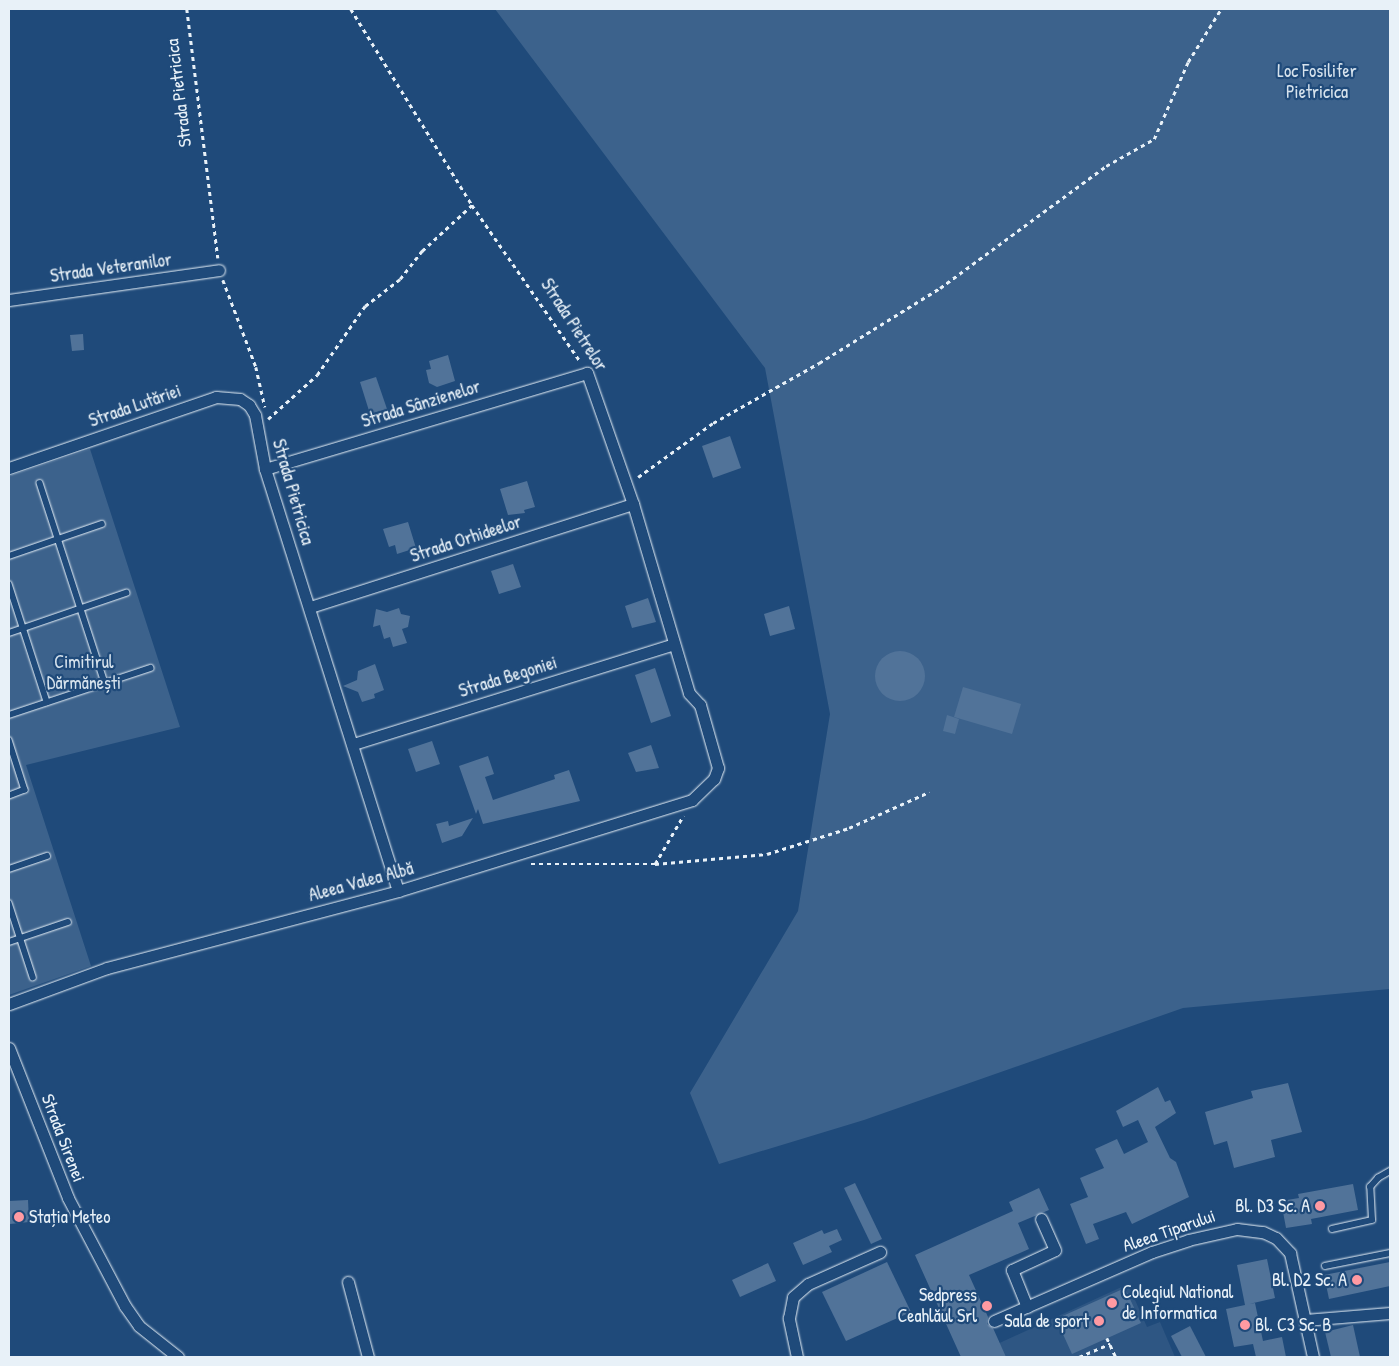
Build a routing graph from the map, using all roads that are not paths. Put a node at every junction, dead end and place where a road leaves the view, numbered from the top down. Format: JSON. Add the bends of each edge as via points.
{"nodes":[{"id":1,"x":219,"y":270,"type":"road end"},
{"id":2,"x":9,"y":300,"type":"edge"},
{"id":3,"x":588,"y":373,"type":"joint"},
{"id":4,"x":258,"y":428,"type":"joint"},
{"id":5,"x":9,"y":468,"type":"edge"},
{"id":6,"x":265,"y":469,"type":"junction"},
{"id":7,"x":40,"y":483,"type":"dead end"},
{"id":8,"x":632,"y":504,"type":"junction"},
{"id":9,"x":102,"y":524,"type":"dead end"},
{"id":10,"x":58,"y":539,"type":"junction"},
{"id":11,"x":9,"y":556,"type":"edge"},
{"id":12,"x":9,"y":584,"type":"edge"},
{"id":13,"x":126,"y":593,"type":"dead end"},
{"id":14,"x":310,"y":607,"type":"junction"},
{"id":15,"x":81,"y":608,"type":"junction"},
{"id":16,"x":23,"y":628,"type":"junction"},
{"id":17,"x":9,"y":632,"type":"edge"},
{"id":18,"x":674,"y":644,"type":"junction"},
{"id":19,"x":150,"y":668,"type":"dead end"},
{"id":20,"x":105,"y":683,"type":"junction"},
{"id":21,"x":47,"y":702,"type":"junction"},
{"id":22,"x":9,"y":715,"type":"edge"},
{"id":23,"x":9,"y":740,"type":"edge"},
{"id":24,"x":353,"y":744,"type":"junction"},
{"id":25,"x":714,"y":779,"type":"joint"},
{"id":26,"x":9,"y":796,"type":"edge"},
{"id":27,"x":47,"y":856,"type":"dead end"},
{"id":28,"x":9,"y":869,"type":"edge"},
{"id":29,"x":398,"y":891,"type":"junction"},
{"id":30,"x":9,"y":903,"type":"edge"},
{"id":31,"x":68,"y":922,"type":"dead end"},
{"id":32,"x":20,"y":938,"type":"junction"},
{"id":33,"x":9,"y":942,"type":"edge"},
{"id":34,"x":33,"y":977,"type":"dead end"},
{"id":35,"x":9,"y":1004,"type":"edge"},
{"id":36,"x":9,"y":1048,"type":"edge"},
{"id":37,"x":1390,"y":1171,"type":"edge"},
{"id":38,"x":1041,"y":1219,"type":"dead end"},
{"id":39,"x":1332,"y":1229,"type":"dead end"},
{"id":40,"x":880,"y":1252,"type":"dead end"},
{"id":41,"x":1390,"y":1253,"type":"edge"},
{"id":42,"x":1325,"y":1266,"type":"dead end"},
{"id":43,"x":348,"y":1282,"type":"dead end"},
{"id":44,"x":1027,"y":1307,"type":"junction"},
{"id":45,"x":1390,"y":1313,"type":"edge"},
{"id":46,"x":1305,"y":1320,"type":"junction"},
{"id":47,"x":994,"y":1322,"type":"dead end"},
{"id":48,"x":178,"y":1357,"type":"edge"},
{"id":49,"x":368,"y":1357,"type":"edge"},
{"id":50,"x":797,"y":1357,"type":"edge"},
{"id":51,"x":1313,"y":1357,"type":"edge"}],
"edges":[{"from":1,"to":2,"type":"street","name":"Strada Veteranilor"},
{"from":3,"to":6,"type":"street","name":"Strada Sânzienelor"},
{"from":3,"to":8,"type":"street","name":"Strada Pietrelor"},
{"from":4,"to":5,"type":"street","name":"Strada Lutăriei","via":[[249,405],[240,399],[216,397]]},
{"from":4,"to":6,"type":"street","name":"Strada Pietricica"},
{"from":6,"to":14,"type":"street","name":"Strada Pietricica"},
{"from":7,"to":10,"type":"lane"},
{"from":8,"to":14,"type":"street","name":"Strada Orhideelor"},
{"from":8,"to":18,"type":"street","name":"Strada Pietrelor"},
{"from":9,"to":10,"type":"lane"},
{"from":10,"to":11,"type":"lane"},
{"from":10,"to":15,"type":"lane"},
{"from":12,"to":16,"type":"lane"},
{"from":13,"to":15,"type":"lane"},
{"from":14,"to":24,"type":"street","name":"Strada Pietricica"},
{"from":15,"to":16,"type":"lane"},
{"from":15,"to":20,"type":"lane"},
{"from":16,"to":17,"type":"lane"},
{"from":16,"to":21,"type":"lane"},
{"from":18,"to":24,"type":"street","name":"Strada Begoniei"},
{"from":18,"to":25,"type":"street","name":"Strada Pietrelor","via":[[689,692],[700,705],[718,768]]},
{"from":19,"to":20,"type":"lane"},
{"from":20,"to":21,"type":"lane"},
{"from":21,"to":22,"type":"lane"},
{"from":23,"to":26,"type":"lane","via":[[25,790]]},
{"from":24,"to":29,"type":"street","name":"Strada Pietricica"},
{"from":25,"to":29,"type":"street","name":"Aleea Valea Albă","via":[[692,800]]},
{"from":27,"to":28,"type":"lane"},
{"from":29,"to":35,"type":"street","name":"Aleea Valea Albă","via":[[116,966]]},
{"from":30,"to":32,"type":"lane"},
{"from":31,"to":32,"type":"lane"},
{"from":32,"to":33,"type":"lane"},
{"from":32,"to":34,"type":"lane"},
{"from":36,"to":48,"type":"street","name":"Strada Sirenei","via":[[68,1198],[125,1306],[140,1326]]},
{"from":37,"to":39,"type":"lane","via":[[1370,1187],[1372,1220]]},
{"from":38,"to":44,"type":"street","via":[[1055,1250],[1012,1270]]},
{"from":40,"to":50,"type":"street","via":[[808,1284],[793,1297],[789,1318]]},
{"from":41,"to":42,"type":"lane"},
{"from":43,"to":49,"type":"street"},
{"from":44,"to":46,"type":"street","name":"Aleea Tiparului","via":[[1152,1252],[1237,1229],[1276,1238],[1290,1253]]},
{"from":44,"to":47,"type":"street","name":"Aleea Tiparului"},
{"from":45,"to":46,"type":"street"},
{"from":46,"to":51,"type":"street","name":"Aleea Tiparului"}]}
